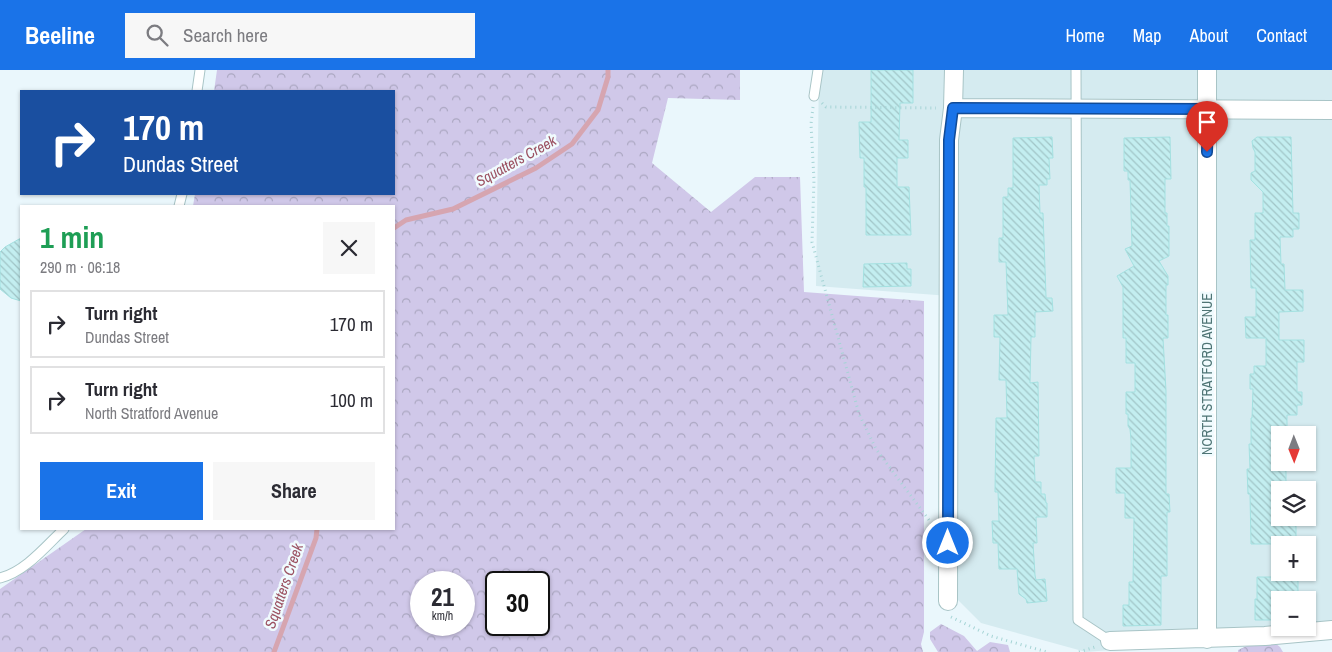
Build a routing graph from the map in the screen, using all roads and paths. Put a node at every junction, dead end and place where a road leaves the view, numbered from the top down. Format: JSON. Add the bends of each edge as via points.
{"nodes":[{"id":1,"x":200,"y":70,"type":"edge"},
{"id":2,"x":818,"y":70,"type":"edge"},
{"id":3,"x":954,"y":70,"type":"edge"},
{"id":4,"x":1076,"y":70,"type":"edge"},
{"id":5,"x":1206,"y":70,"type":"edge"},
{"id":6,"x":197,"y":90,"type":"edge"},
{"id":7,"x":814,"y":96,"type":"junction"},
{"id":8,"x":947,"y":108,"type":"junction"},
{"id":9,"x":1076,"y":108,"type":"junction"},
{"id":10,"x":1208,"y":109,"type":"junction"},
{"id":11,"x":1332,"y":110,"type":"edge"},
{"id":12,"x":63,"y":530,"type":"edge"},
{"id":13,"x":936,"y":530,"type":"dead end"},
{"id":14,"x":0,"y":578,"type":"edge"},
{"id":15,"x":948,"y":608,"type":"joint"},
{"id":16,"x":1332,"y":630,"type":"edge"},
{"id":17,"x":1208,"y":639,"type":"junction"},
{"id":18,"x":1110,"y":642,"type":"joint"},
{"id":19,"x":1047,"y":652,"type":"edge"}],
"edges":[{"from":1,"to":6,"type":"lane"},
{"from":2,"to":7,"type":"lane"},
{"from":3,"to":8,"type":"street"},
{"from":4,"to":9,"type":"lane"},
{"from":5,"to":10,"type":"street","name":"NORTH STRATFORD AVENUE"},
{"from":7,"to":8,"type":"path","via":[[826,107]]},
{"from":7,"to":13,"type":"path","via":[[812,242],[859,414],[876,449]]},
{"from":8,"to":9,"type":"street"},
{"from":8,"to":15,"type":"street"},
{"from":9,"to":10,"type":"street"},
{"from":9,"to":18,"type":"lane","via":[[1078,620]]},
{"from":10,"to":11,"type":"street"},
{"from":10,"to":17,"type":"street","name":"NORTH STRATFORD AVENUE"},
{"from":12,"to":14,"type":"lane","via":[[24,566]]},
{"from":15,"to":19,"type":"path","via":[[991,636]]},
{"from":16,"to":17,"type":"street"},
{"from":17,"to":18,"type":"street"}]}
